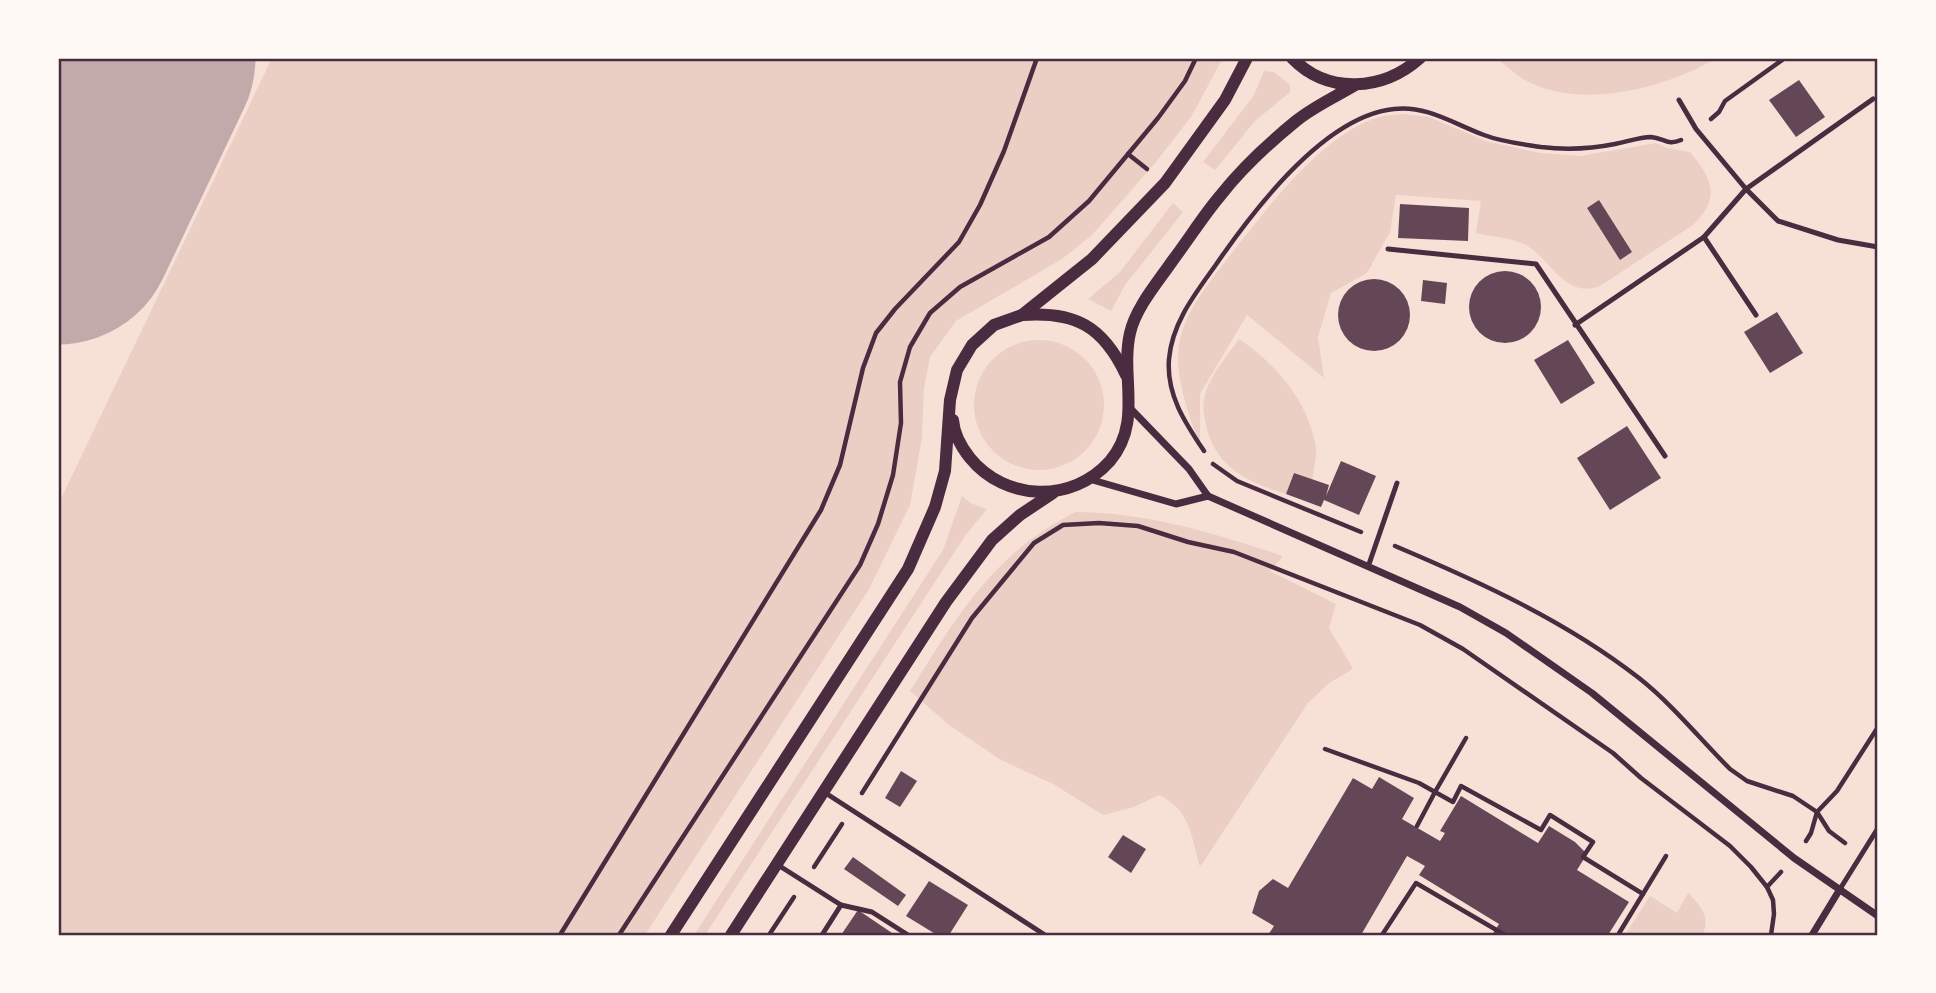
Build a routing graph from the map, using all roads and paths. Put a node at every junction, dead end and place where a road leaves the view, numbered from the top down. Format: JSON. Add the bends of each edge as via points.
{"nodes":[{"id":1,"x":1037,"y":58,"type":"edge"},
{"id":2,"x":1196,"y":58,"type":"edge"},
{"id":3,"x":1247,"y":58,"type":"edge"},
{"id":4,"x":1292,"y":58,"type":"edge"},
{"id":5,"x":1420,"y":58,"type":"edge"},
{"id":6,"x":1784,"y":58,"type":"edge"},
{"id":7,"x":1355,"y":85,"type":"junction"},
{"id":8,"x":1873,"y":99,"type":"dead end"},
{"id":9,"x":1679,"y":100,"type":"dead end"},
{"id":10,"x":1696,"y":129,"type":"junction"},
{"id":11,"x":1128,"y":154,"type":"junction"},
{"id":12,"x":1148,"y":170,"type":"dead end"},
{"id":13,"x":1746,"y":190,"type":"junction"},
{"id":14,"x":1242,"y":214,"type":"dead end"},
{"id":15,"x":1248,"y":219,"type":"junction"},
{"id":16,"x":1704,"y":237,"type":"junction"},
{"id":17,"x":1878,"y":247,"type":"edge"},
{"id":18,"x":1388,"y":248,"type":"dead end"},
{"id":19,"x":1022,"y":314,"type":"junction"},
{"id":20,"x":1756,"y":315,"type":"dead end"},
{"id":21,"x":1575,"y":324,"type":"junction"},
{"id":22,"x":1128,"y":378,"type":"junction"},
{"id":23,"x":950,"y":400,"type":"junction"},
{"id":24,"x":1130,"y":409,"type":"junction"},
{"id":25,"x":1205,"y":453,"type":"dead end"},
{"id":26,"x":1665,"y":456,"type":"dead end"},
{"id":27,"x":1213,"y":464,"type":"dead end"},
{"id":28,"x":1089,"y":479,"type":"junction"},
{"id":29,"x":1397,"y":483,"type":"dead end"},
{"id":30,"x":1053,"y":492,"type":"junction"},
{"id":31,"x":1208,"y":496,"type":"junction"},
{"id":32,"x":1132,"y":513,"type":"dead end"},
{"id":33,"x":1126,"y":525,"type":"junction"},
{"id":34,"x":1378,"y":539,"type":"junction"},
{"id":35,"x":1368,"y":567,"type":"junction"},
{"id":36,"x":1878,"y":727,"type":"edge"},
{"id":37,"x":1466,"y":738,"type":"dead end"},
{"id":38,"x":1325,"y":749,"type":"dead end"},
{"id":39,"x":1836,"y":790,"type":"dead end"},
{"id":40,"x":824,"y":792,"type":"junction"},
{"id":41,"x":1435,"y":792,"type":"junction"},
{"id":42,"x":851,"y":809,"type":"junction"},
{"id":43,"x":1417,"y":826,"type":"dead end"},
{"id":44,"x":1878,"y":828,"type":"edge"},
{"id":45,"x":1829,"y":831,"type":"dead end"},
{"id":46,"x":1666,"y":856,"type":"dead end"},
{"id":47,"x":778,"y":865,"type":"junction"},
{"id":48,"x":804,"y":882,"type":"junction"},
{"id":49,"x":1840,"y":890,"type":"junction"},
{"id":50,"x":1643,"y":894,"type":"junction"},
{"id":51,"x":841,"y":905,"type":"junction"},
{"id":52,"x":1878,"y":916,"type":"edge"},
{"id":53,"x":560,"y":935,"type":"edge"},
{"id":54,"x":619,"y":935,"type":"edge"},
{"id":55,"x":671,"y":935,"type":"edge"},
{"id":56,"x":731,"y":935,"type":"edge"},
{"id":57,"x":769,"y":935,"type":"edge"},
{"id":58,"x":822,"y":935,"type":"edge"},
{"id":59,"x":908,"y":935,"type":"edge"},
{"id":60,"x":1045,"y":935,"type":"edge"},
{"id":61,"x":1382,"y":935,"type":"edge"},
{"id":62,"x":1505,"y":935,"type":"edge"},
{"id":63,"x":1618,"y":935,"type":"edge"},
{"id":64,"x":1770,"y":935,"type":"edge"},
{"id":65,"x":1812,"y":935,"type":"edge"}],
"edges":[{"from":1,"to":53,"type":"path","via":[[1004,151],[959,242],[876,333],[839,465],[821,510]]},
{"from":2,"to":11,"type":"path","via":[[1185,81]]},
{"from":3,"to":19,"type":"street","via":[[1225,100],[1166,183],[1093,259]]},
{"from":4,"to":7,"type":"street","via":[[1326,80]]},
{"from":5,"to":7,"type":"street","via":[[1406,71]]},
{"from":6,"to":10,"type":"path","via":[[1725,101],[1712,119]]},
{"from":7,"to":22,"type":"street","via":[[1298,120],[1219,197],[1139,313],[1130,333]]},
{"from":8,"to":13,"type":"lane"},
{"from":9,"to":10,"type":"lane"},
{"from":10,"to":13,"type":"lane"},
{"from":10,"to":15,"type":"path","via":[[1672,144],[1651,137],[1567,150],[1499,140],[1415,108],[1380,111],[1349,125],[1305,157]]},
{"from":11,"to":12,"type":"path"},
{"from":11,"to":54,"type":"path","via":[[1089,201],[1049,237],[960,287],[930,313],[910,347],[900,382],[901,423],[893,475],[860,565]]},
{"from":13,"to":16,"type":"lane"},
{"from":13,"to":17,"type":"lane","via":[[1778,221]]},
{"from":14,"to":15,"type":"path"},
{"from":15,"to":25,"type":"path","via":[[1191,300],[1171,343],[1170,378],[1177,406]]},
{"from":16,"to":20,"type":"lane"},
{"from":16,"to":21,"type":"lane"},
{"from":18,"to":21,"type":"lane","via":[[1536,264]]},
{"from":19,"to":22,"type":"street","via":[[1049,313],[1075,319],[1098,333]]},
{"from":19,"to":23,"type":"street","via":[[994,326],[972,345],[957,370]]},
{"from":21,"to":26,"type":"lane"},
{"from":22,"to":24,"type":"street"},
{"from":23,"to":30,"type":"street","via":[[953,426],[963,450],[980,470],[1001,484],[1027,492]]},
{"from":23,"to":55,"type":"street","via":[[945,471],[935,508],[908,569]]},
{"from":24,"to":28,"type":"street","via":[[1124,436],[1110,461]]},
{"from":24,"to":31,"type":"street","via":[[1189,469]]},
{"from":27,"to":34,"type":"path","via":[[1237,481]]},
{"from":28,"to":30,"type":"street"},
{"from":28,"to":31,"type":"street","via":[[1176,504]]},
{"from":29,"to":34,"type":"lane"},
{"from":30,"to":40,"type":"street","via":[[992,540],[946,602]]},
{"from":31,"to":35,"type":"street"},
{"from":32,"to":33,"type":"path"},
{"from":33,"to":42,"type":"path","via":[[1063,525],[1034,543],[972,618]]},
{"from":33,"to":64,"type":"path","via":[[1234,552],[1420,625],[1463,649],[1613,753],[1730,846],[1773,900]]},
{"from":34,"to":35,"type":"lane"},
{"from":34,"to":45,"type":"path","via":[[1475,580],[1564,627],[1642,680],[1730,769],[1747,781],[1793,796],[1816,812]]},
{"from":35,"to":49,"type":"street","via":[[1460,607],[1550,663]]},
{"from":36,"to":39,"type":"path"},
{"from":37,"to":41,"type":"path"},
{"from":38,"to":41,"type":"path"},
{"from":40,"to":42,"type":"lane"},
{"from":40,"to":47,"type":"street"},
{"from":41,"to":43,"type":"path"},
{"from":41,"to":50,"type":"path","via":[[1453,802],[1461,786],[1541,830],[1550,815],[1593,842],[1583,857]]},
{"from":42,"to":48,"type":"path"},
{"from":42,"to":60,"type":"lane"},
{"from":44,"to":49,"type":"lane"},
{"from":46,"to":50,"type":"path"},
{"from":47,"to":48,"type":"lane"},
{"from":47,"to":56,"type":"street"},
{"from":48,"to":51,"type":"lane"},
{"from":48,"to":57,"type":"path"},
{"from":49,"to":52,"type":"street"},
{"from":49,"to":65,"type":"street"},
{"from":50,"to":63,"type":"path"},
{"from":51,"to":58,"type":"lane"},
{"from":51,"to":59,"type":"lane","via":[[872,912]]},
{"from":61,"to":62,"type":"path","via":[[1416,883]]}]}
